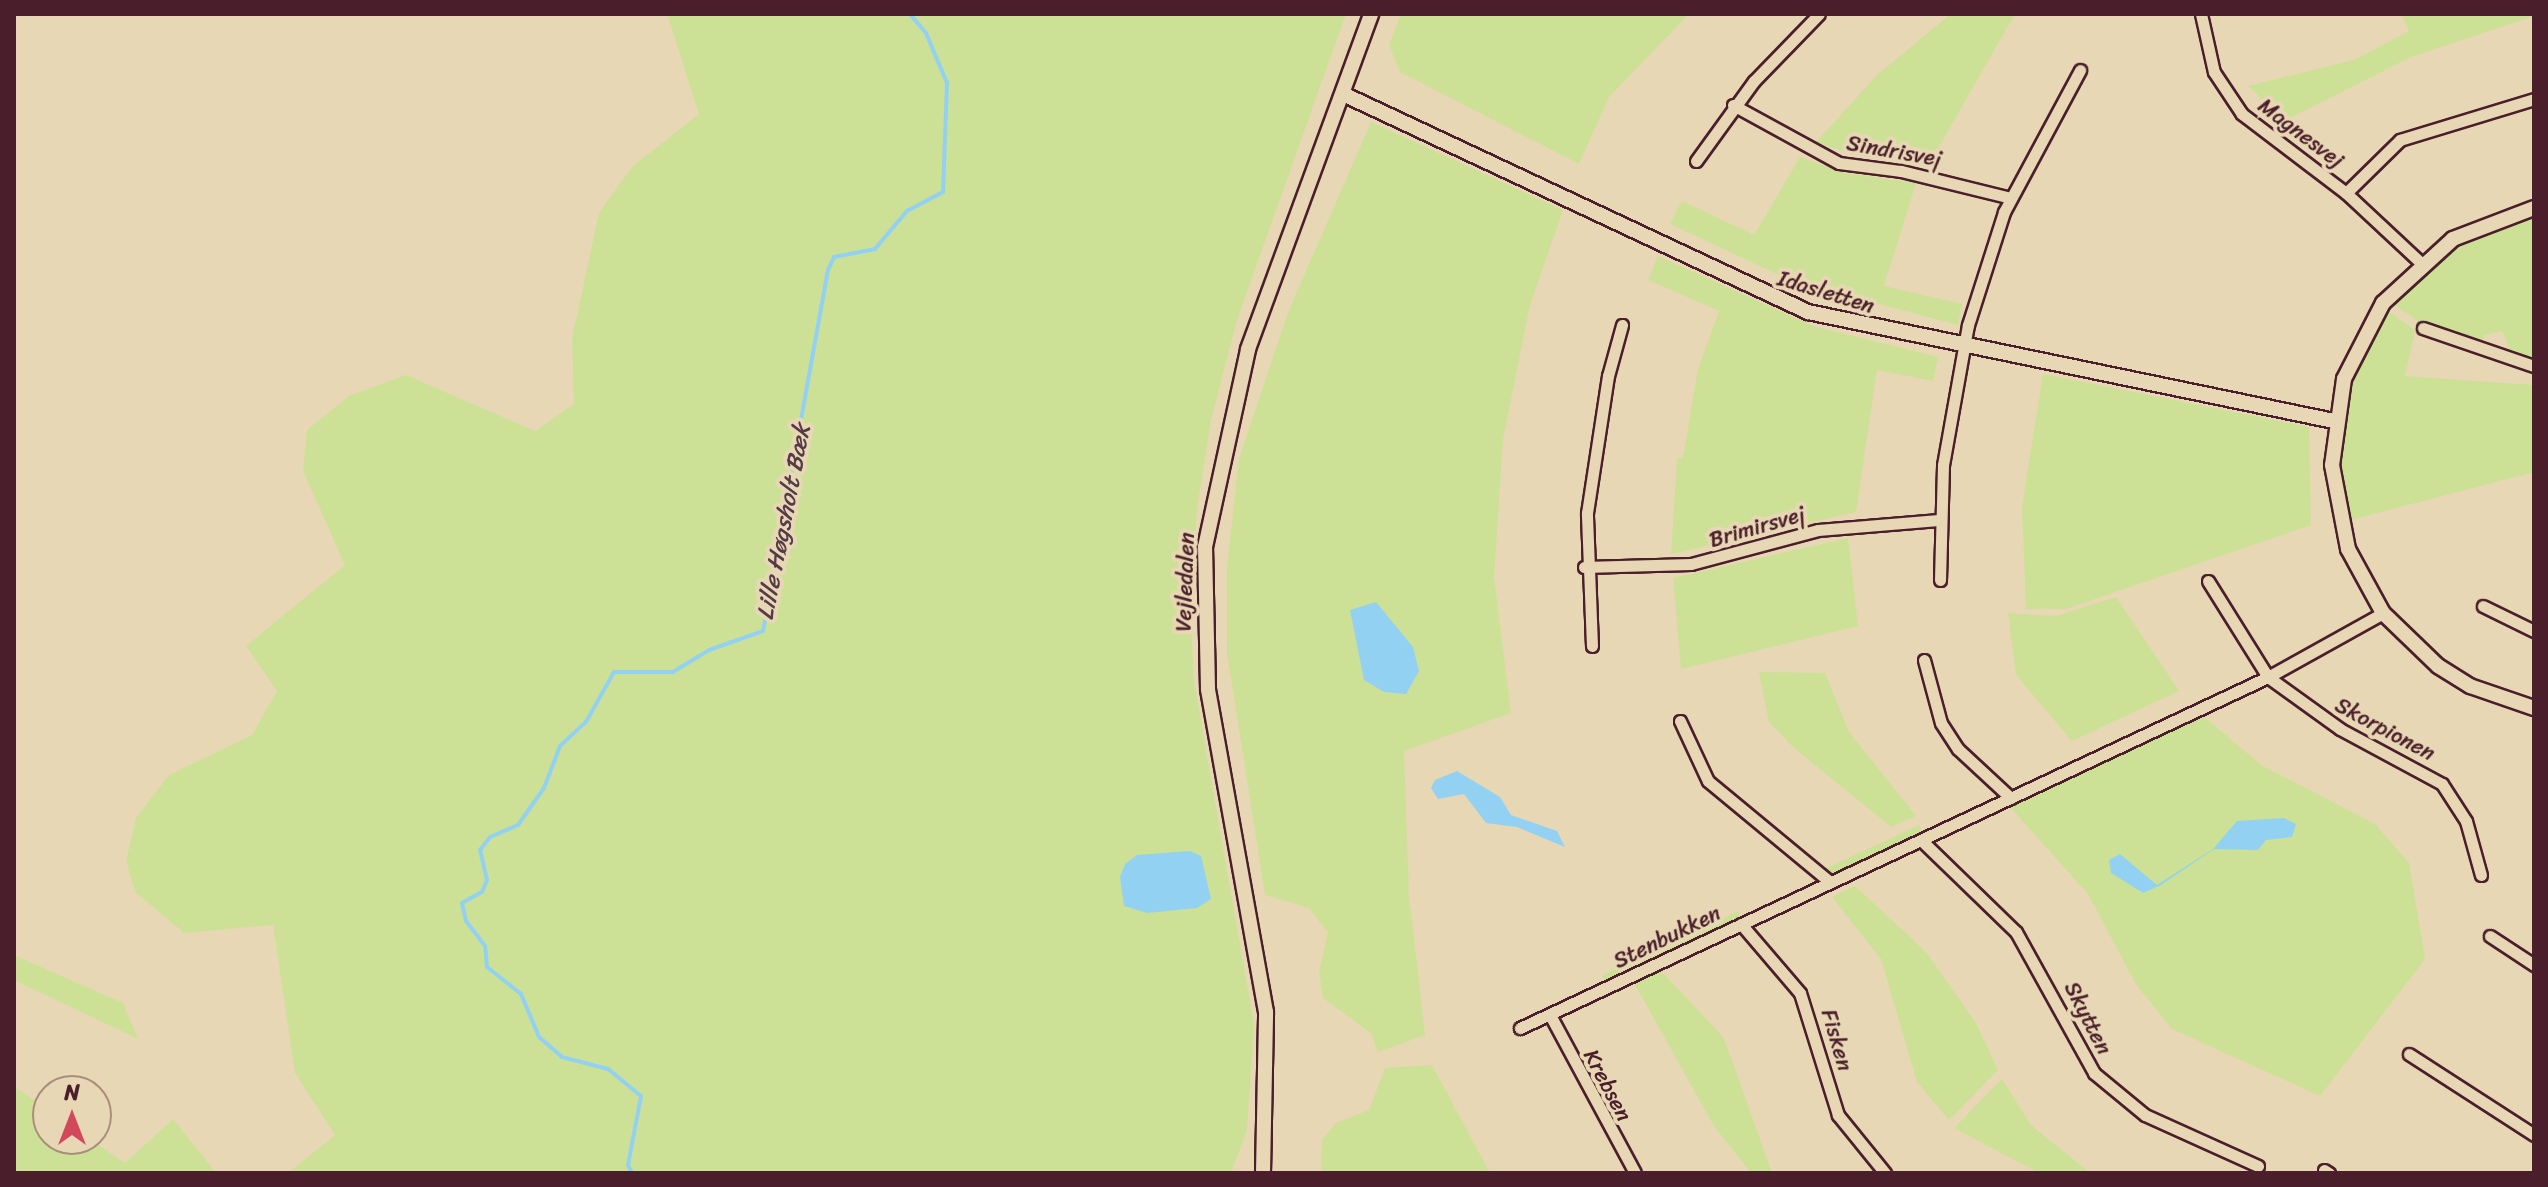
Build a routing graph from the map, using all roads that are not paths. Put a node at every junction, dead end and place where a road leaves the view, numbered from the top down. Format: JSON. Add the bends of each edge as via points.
{"nodes":[{"id":1,"x":1371,"y":14,"type":"edge"},
{"id":2,"x":1819,"y":14,"type":"edge"},
{"id":3,"x":2201,"y":14,"type":"edge"},
{"id":4,"x":2080,"y":70,"type":"dead end"},
{"id":5,"x":1343,"y":94,"type":"junction"},
{"id":6,"x":2534,"y":99,"type":"edge"},
{"id":7,"x":1733,"y":105,"type":"junction"},
{"id":8,"x":1696,"y":161,"type":"dead end"},
{"id":9,"x":2346,"y":193,"type":"junction"},
{"id":10,"x":2011,"y":198,"type":"junction"},
{"id":11,"x":2534,"y":208,"type":"edge"},
{"id":12,"x":2421,"y":263,"type":"junction"},
{"id":13,"x":1622,"y":325,"type":"dead end"},
{"id":14,"x":2423,"y":328,"type":"dead end"},
{"id":15,"x":1962,"y":349,"type":"junction"},
{"id":16,"x":2534,"y":366,"type":"edge"},
{"id":17,"x":2334,"y":421,"type":"junction"},
{"id":18,"x":1939,"y":520,"type":"junction"},
{"id":19,"x":1584,"y":567,"type":"junction"},
{"id":20,"x":1940,"y":580,"type":"dead end"},
{"id":21,"x":2208,"y":581,"type":"dead end"},
{"id":22,"x":2483,"y":606,"type":"dead end"},
{"id":23,"x":2383,"y":613,"type":"junction"},
{"id":24,"x":2534,"y":631,"type":"edge"},
{"id":25,"x":1592,"y":646,"type":"dead end"},
{"id":26,"x":1924,"y":660,"type":"dead end"},
{"id":27,"x":2268,"y":677,"type":"junction"},
{"id":28,"x":2534,"y":708,"type":"edge"},
{"id":29,"x":1680,"y":721,"type":"dead end"},
{"id":30,"x":2011,"y":798,"type":"junction"},
{"id":31,"x":1921,"y":840,"type":"junction"},
{"id":32,"x":2481,"y":875,"type":"dead end"},
{"id":33,"x":1830,"y":882,"type":"junction"},
{"id":34,"x":1741,"y":924,"type":"junction"},
{"id":35,"x":2490,"y":936,"type":"dead end"},
{"id":36,"x":2534,"y":965,"type":"edge"},
{"id":37,"x":1550,"y":1015,"type":"junction"},
{"id":38,"x":1520,"y":1028,"type":"dead end"},
{"id":39,"x":2409,"y":1054,"type":"dead end"},
{"id":40,"x":2534,"y":1135,"type":"edge"},
{"id":41,"x":2258,"y":1166,"type":"dead end"},
{"id":42,"x":1263,"y":1173,"type":"edge"},
{"id":43,"x":1635,"y":1173,"type":"edge"},
{"id":44,"x":1885,"y":1173,"type":"edge"}],
"edges":[{"from":1,"to":5,"type":"street","name":"Vejledalen"},
{"from":2,"to":7,"type":"street"},
{"from":3,"to":9,"type":"street","name":"Magnesvej","via":[[2214,72],[2235,106],[2259,131]]},
{"from":4,"to":10,"type":"street"},
{"from":5,"to":15,"type":"street","name":"Idasletten","via":[[1757,293],[1866,328]]},
{"from":5,"to":42,"type":"street","name":"Vejledalen","via":[[1248,349],[1205,547],[1208,689],[1266,1012]]},
{"from":6,"to":9,"type":"street","name":"Magnesvej","via":[[2400,140]]},
{"from":7,"to":8,"type":"street"},
{"from":7,"to":10,"type":"street","name":"Sindrisvej","via":[[1839,163],[1901,171]]},
{"from":9,"to":12,"type":"street","name":"Magnesvej"},
{"from":10,"to":15,"type":"street"},
{"from":11,"to":12,"type":"street","via":[[2486,222]]},
{"from":12,"to":17,"type":"street","via":[[2361,340]]},
{"from":13,"to":19,"type":"street","via":[[1594,451]]},
{"from":14,"to":16,"type":"street"},
{"from":15,"to":17,"type":"street","name":"Idasletten"},
{"from":15,"to":18,"type":"street"},
{"from":17,"to":23,"type":"street","via":[[2332,465],[2342,529]]},
{"from":18,"to":19,"type":"street","name":"Brimirsvej","via":[[1818,530],[1691,564]]},
{"from":18,"to":20,"type":"street"},
{"from":19,"to":25,"type":"street"},
{"from":21,"to":27,"type":"street"},
{"from":22,"to":24,"type":"street"},
{"from":23,"to":27,"type":"street","name":"Stenbukken"},
{"from":23,"to":28,"type":"street","via":[[2438,666],[2470,686]]},
{"from":26,"to":30,"type":"street","via":[[1941,723],[1958,749]]},
{"from":27,"to":30,"type":"street","name":"Stenbukken"},
{"from":27,"to":32,"type":"street","name":"Skorpionen","via":[[2340,729],[2442,784],[2466,821]]},
{"from":29,"to":33,"type":"street","via":[[1708,781]]},
{"from":30,"to":31,"type":"street","name":"Stenbukken"},
{"from":31,"to":33,"type":"street","name":"Stenbukken"},
{"from":31,"to":41,"type":"street","name":"Skytten","via":[[2016,932],[2102,1081],[2145,1115]]},
{"from":33,"to":34,"type":"street","name":"Stenbukken"},
{"from":34,"to":37,"type":"street","name":"Stenbukken"},
{"from":34,"to":44,"type":"street","name":"Fisken","via":[[1800,993],[1838,1115]]},
{"from":35,"to":36,"type":"street"},
{"from":37,"to":38,"type":"street","name":"Stenbukken"},
{"from":37,"to":43,"type":"street","name":"Krebsen"},
{"from":39,"to":40,"type":"street"}]}
